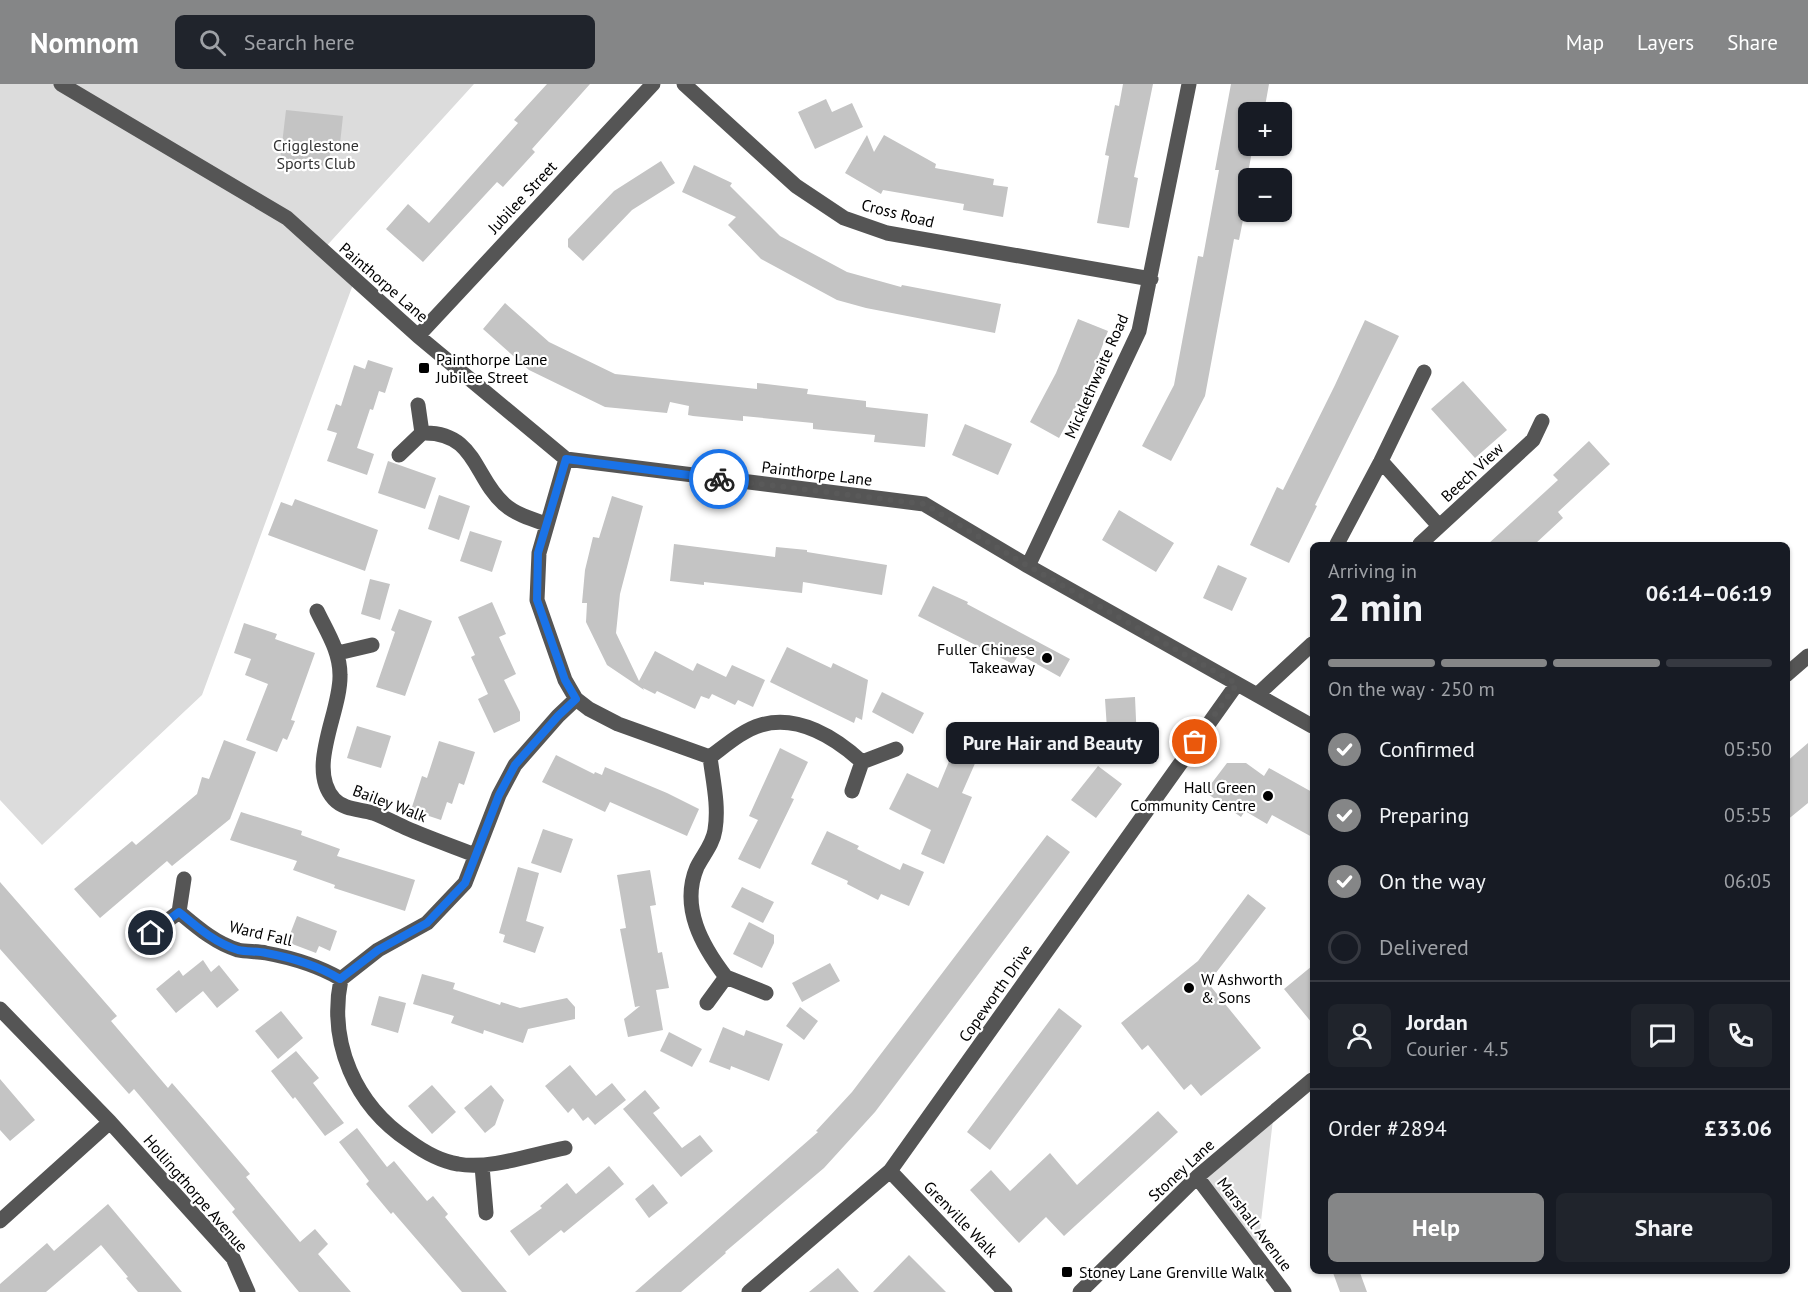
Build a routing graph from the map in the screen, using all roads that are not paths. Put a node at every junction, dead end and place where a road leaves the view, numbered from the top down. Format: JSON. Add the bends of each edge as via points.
{"nodes":[{"id":1,"x":61,"y":84,"type":"edge"},
{"id":2,"x":653,"y":84,"type":"edge"},
{"id":3,"x":684,"y":84,"type":"edge"},
{"id":4,"x":1189,"y":84,"type":"edge"},
{"id":5,"x":1151,"y":279,"type":"junction"},
{"id":6,"x":418,"y":336,"type":"junction"},
{"id":7,"x":1424,"y":372,"type":"dead end"},
{"id":8,"x":418,"y":405,"type":"dead end"},
{"id":9,"x":1542,"y":421,"type":"dead end"},
{"id":10,"x":422,"y":433,"type":"junction"},
{"id":11,"x":399,"y":455,"type":"dead end"},
{"id":12,"x":566,"y":459,"type":"junction"},
{"id":13,"x":1381,"y":461,"type":"junction"},
{"id":14,"x":546,"y":524,"type":"junction"},
{"id":15,"x":1440,"y":526,"type":"junction"},
{"id":16,"x":1338,"y":542,"type":"edge"},
{"id":17,"x":1422,"y":542,"type":"edge"},
{"id":18,"x":1028,"y":566,"type":"junction"},
{"id":19,"x":317,"y":611,"type":"dead end"},
{"id":20,"x":372,"y":645,"type":"dead end"},
{"id":21,"x":1310,"y":646,"type":"edge"},
{"id":22,"x":338,"y":653,"type":"junction"},
{"id":23,"x":1808,"y":656,"type":"edge"},
{"id":24,"x":1790,"y":672,"type":"edge"},
{"id":25,"x":1237,"y":684,"type":"junction"},
{"id":26,"x":1257,"y":695,"type":"junction"},
{"id":27,"x":576,"y":699,"type":"junction"},
{"id":28,"x":1310,"y":725,"type":"edge"},
{"id":29,"x":897,"y":749,"type":"dead end"},
{"id":30,"x":710,"y":757,"type":"junction"},
{"id":31,"x":862,"y":762,"type":"junction"},
{"id":32,"x":852,"y":791,"type":"dead end"},
{"id":33,"x":475,"y":855,"type":"junction"},
{"id":34,"x":184,"y":879,"type":"dead end"},
{"id":35,"x":179,"y":912,"type":"junction"},
{"id":36,"x":151,"y":933,"type":"dead end"},
{"id":37,"x":726,"y":977,"type":"junction"},
{"id":38,"x":340,"y":979,"type":"junction"},
{"id":39,"x":766,"y":993,"type":"dead end"},
{"id":40,"x":707,"y":1003,"type":"dead end"},
{"id":41,"x":0,"y":1009,"type":"edge"},
{"id":42,"x":1310,"y":1082,"type":"edge"},
{"id":43,"x":110,"y":1122,"type":"junction"},
{"id":44,"x":565,"y":1148,"type":"dead end"},
{"id":45,"x":482,"y":1166,"type":"junction"},
{"id":46,"x":890,"y":1171,"type":"junction"},
{"id":47,"x":1197,"y":1178,"type":"junction"},
{"id":48,"x":486,"y":1213,"type":"dead end"},
{"id":49,"x":0,"y":1221,"type":"edge"},
{"id":50,"x":248,"y":1292,"type":"edge"},
{"id":51,"x":749,"y":1292,"type":"edge"},
{"id":52,"x":1005,"y":1292,"type":"edge"},
{"id":53,"x":1080,"y":1292,"type":"edge"},
{"id":54,"x":1284,"y":1292,"type":"edge"}],
"edges":[{"from":1,"to":6,"type":"street","name":"Painthorpe Lane","via":[[287,218]]},
{"from":2,"to":6,"type":"street","name":"Jubilee Street"},
{"from":3,"to":5,"type":"street","name":"Cross Road","via":[[796,186],[843,218],[887,233]]},
{"from":4,"to":5,"type":"street","name":"Micklethwaite Road"},
{"from":5,"to":18,"type":"street","name":"Micklethwaite Road","via":[[1139,331]]},
{"from":6,"to":12,"type":"street","name":"Painthorpe Lane"},
{"from":7,"to":13,"type":"street"},
{"from":8,"to":10,"type":"street"},
{"from":9,"to":15,"type":"street","name":"Beech View","via":[[1533,440]]},
{"from":10,"to":11,"type":"street"},
{"from":10,"to":14,"type":"street","via":[[447,437],[469,452],[505,505]]},
{"from":12,"to":14,"type":"street"},
{"from":12,"to":18,"type":"street","name":"Painthorpe Lane","via":[[924,504]]},
{"from":13,"to":15,"type":"street"},
{"from":13,"to":16,"type":"street"},
{"from":14,"to":27,"type":"street","via":[[538,553],[537,600],[565,680]]},
{"from":15,"to":17,"type":"street","name":"Beech View"},
{"from":18,"to":25,"type":"street","name":"Painthorpe Lane"},
{"from":19,"to":22,"type":"street","name":"Bailey Walk"},
{"from":20,"to":22,"type":"street"},
{"from":21,"to":26,"type":"street"},
{"from":22,"to":33,"type":"street","name":"Bailey Walk","via":[[338,699],[322,766],[325,785],[335,800]]},
{"from":23,"to":24,"type":"street"},
{"from":25,"to":26,"type":"street","name":"Painthorpe Lane"},
{"from":25,"to":46,"type":"street","name":"Copeworth Drive"},
{"from":26,"to":28,"type":"street","name":"Painthorpe Lane"},
{"from":27,"to":30,"type":"street","via":[[618,724]]},
{"from":27,"to":33,"type":"street","via":[[515,765]]},
{"from":29,"to":31,"type":"street"},
{"from":30,"to":31,"type":"street","via":[[760,725],[782,722],[828,736]]},
{"from":30,"to":37,"type":"street","via":[[715,832],[697,868],[691,891],[698,934]]},
{"from":31,"to":32,"type":"street"},
{"from":33,"to":38,"type":"street","via":[[465,883],[427,923],[378,950]]},
{"from":34,"to":35,"type":"street"},
{"from":35,"to":36,"type":"street"},
{"from":35,"to":38,"type":"street","name":"Ward Fall","via":[[218,942],[304,962]]},
{"from":37,"to":39,"type":"street"},
{"from":37,"to":40,"type":"street"},
{"from":38,"to":45,"type":"street","via":[[336,1000],[344,1058],[372,1107],[390,1128],[434,1158]]},
{"from":41,"to":43,"type":"street","name":"Hollingthorpe Avenue"},
{"from":42,"to":47,"type":"street","name":"Stoney Lane"},
{"from":43,"to":49,"type":"street"},
{"from":43,"to":50,"type":"street","name":"Hollingthorpe Avenue","via":[[233,1258]]},
{"from":44,"to":45,"type":"street"},
{"from":45,"to":48,"type":"street"},
{"from":46,"to":51,"type":"street","name":"Copeworth Drive"},
{"from":46,"to":52,"type":"street","name":"Grenville Walk"},
{"from":47,"to":53,"type":"street","name":"Stoney Lane"},
{"from":47,"to":54,"type":"street","name":"Marshall Avenue"}]}
